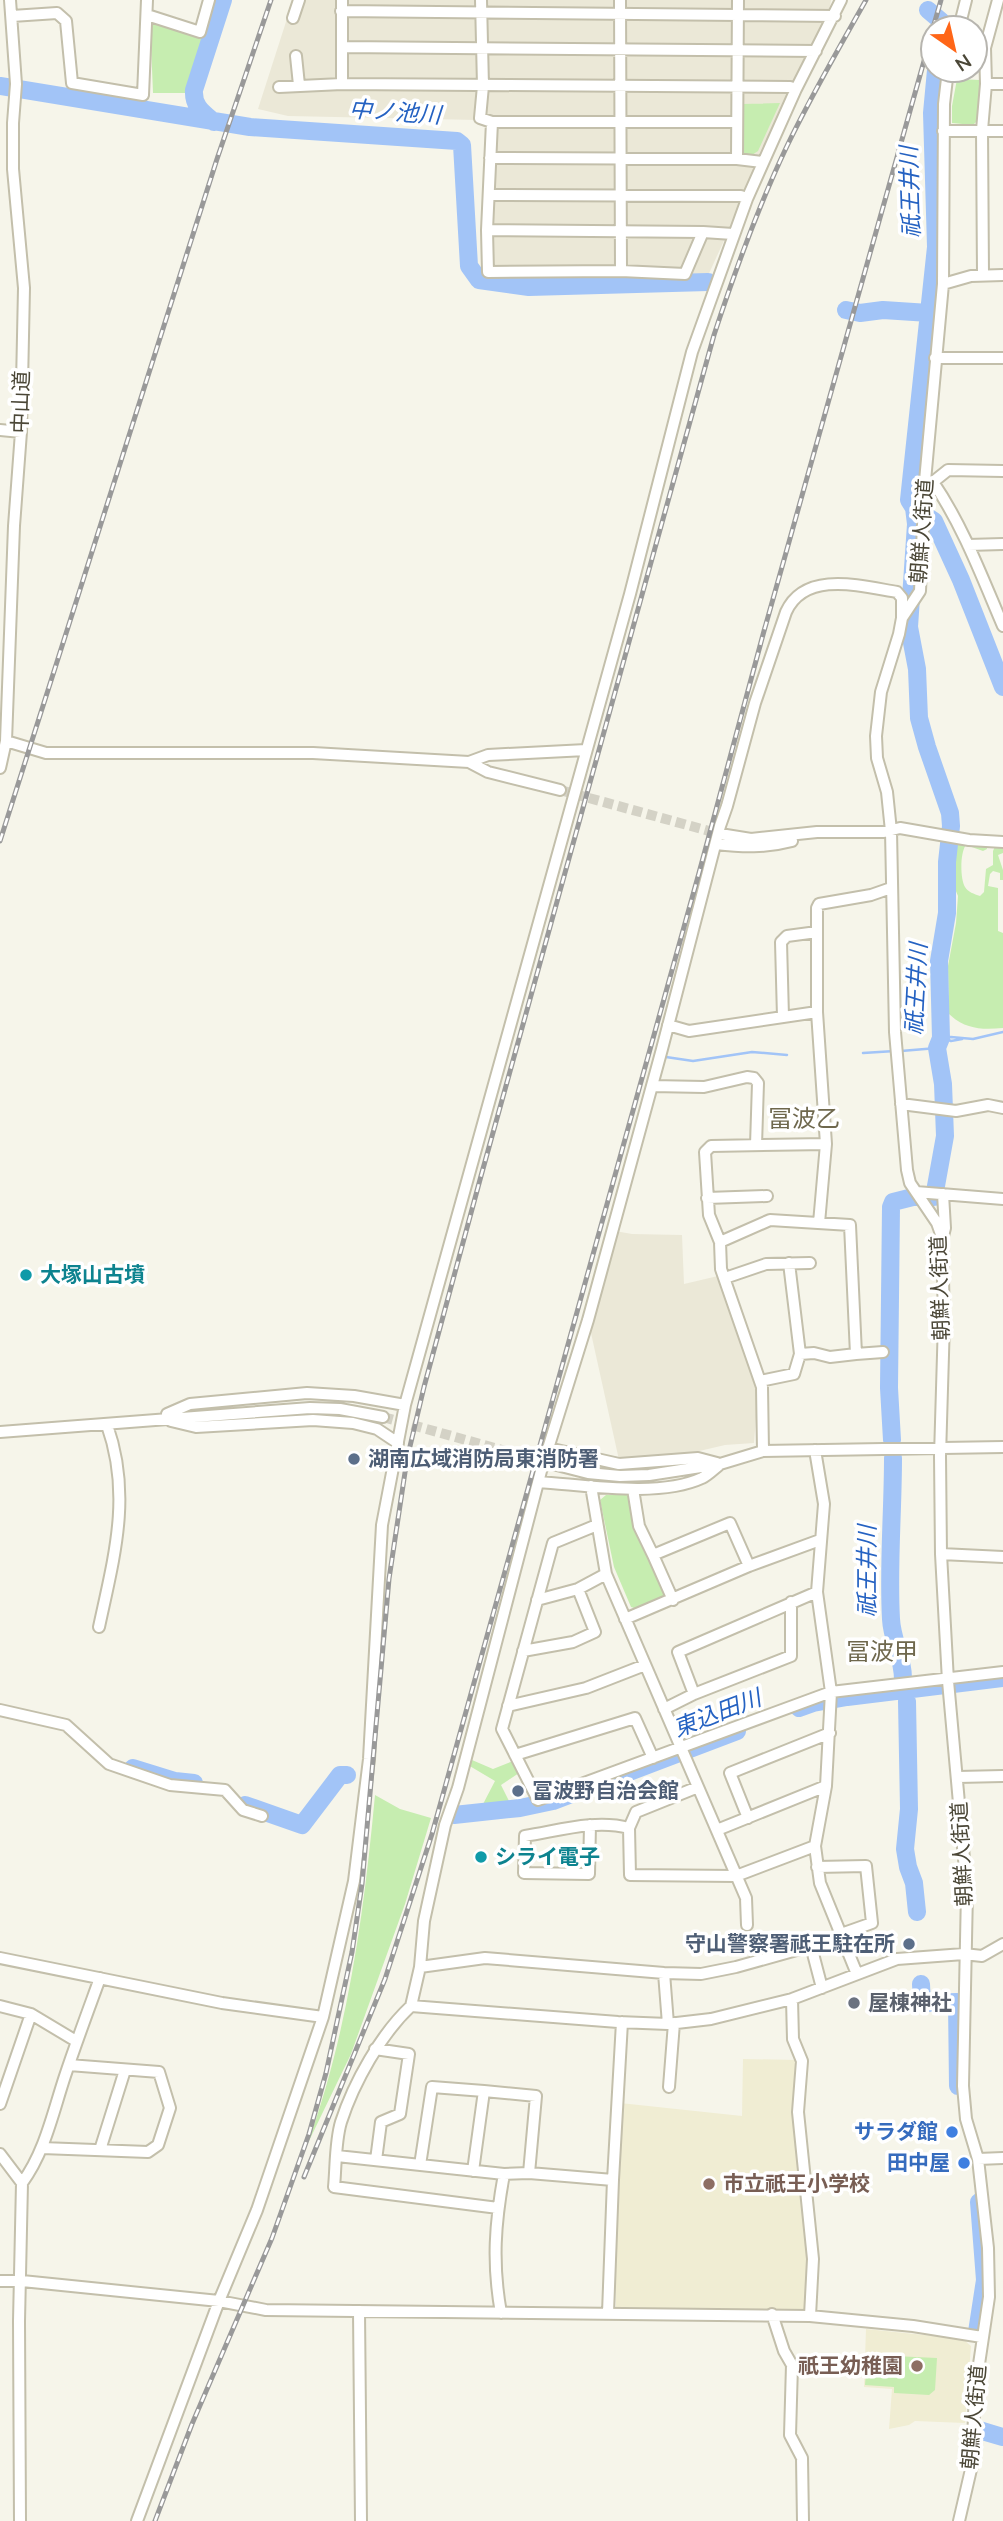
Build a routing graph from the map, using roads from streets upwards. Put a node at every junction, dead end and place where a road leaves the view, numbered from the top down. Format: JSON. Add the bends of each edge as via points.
{"nodes":[{"id":1,"x":10,"y":0,"type":"edge"},
{"id":2,"x":147,"y":0,"type":"edge"},
{"id":3,"x":209,"y":0,"type":"edge"},
{"id":4,"x":299,"y":0,"type":"edge"},
{"id":5,"x":620,"y":0,"type":"edge"},
{"id":6,"x":738,"y":0,"type":"edge"},
{"id":7,"x":841,"y":0,"type":"edge"},
{"id":8,"x":998,"y":0,"type":"edge"},
{"id":9,"x":342,"y":5,"type":"edge"},
{"id":10,"x":481,"y":6,"type":"edge"},
{"id":11,"x":620,"y":13,"type":"junction"},
{"id":12,"x":147,"y":15,"type":"junction"},
{"id":13,"x":12,"y":16,"type":"junction"},
{"id":14,"x":738,"y":16,"type":"junction"},
{"id":15,"x":835,"y":16,"type":"junction"},
{"id":16,"x":293,"y":18,"type":"dead end"},
{"id":17,"x":997,"y":29,"type":"edge"},
{"id":18,"x":342,"y":47,"type":"junction"},
{"id":19,"x":482,"y":48,"type":"junction"},
{"id":20,"x":619,"y":50,"type":"junction"},
{"id":21,"x":738,"y":50,"type":"junction"},
{"id":22,"x":816,"y":51,"type":"junction"},
{"id":23,"x":296,"y":56,"type":"dead end"},
{"id":24,"x":947,"y":84,"type":"edge"},
{"id":25,"x":986,"y":84,"type":"edge"},
{"id":26,"x":299,"y":85,"type":"junction"},
{"id":27,"x":342,"y":85,"type":"junction"},
{"id":28,"x":619,"y":85,"type":"junction"},
{"id":29,"x":483,"y":86,"type":"junction"},
{"id":30,"x":738,"y":86,"type":"junction"},
{"id":31,"x":279,"y":87,"type":"dead end"},
{"id":32,"x":796,"y":89,"type":"junction"},
{"id":33,"x":492,"y":122,"type":"junction"},
{"id":34,"x":620,"y":122,"type":"junction"},
{"id":35,"x":737,"y":122,"type":"junction"},
{"id":36,"x":982,"y":130,"type":"junction"},
{"id":37,"x":943,"y":131,"type":"junction"},
{"id":38,"x":1003,"y":131,"type":"edge"},
{"id":39,"x":490,"y":158,"type":"junction"},
{"id":40,"x":620,"y":158,"type":"junction"},
{"id":41,"x":737,"y":159,"type":"junction"},
{"id":42,"x":762,"y":162,"type":"junction"},
{"id":43,"x":621,"y":194,"type":"junction"},
{"id":44,"x":489,"y":195,"type":"junction"},
{"id":45,"x":747,"y":198,"type":"junction"},
{"id":46,"x":487,"y":230,"type":"junction"},
{"id":47,"x":621,"y":232,"type":"junction"},
{"id":48,"x":703,"y":232,"type":"junction"},
{"id":49,"x":733,"y":234,"type":"junction"},
{"id":50,"x":621,"y":271,"type":"junction"},
{"id":51,"x":984,"y":274,"type":"junction"},
{"id":52,"x":1003,"y":275,"type":"edge"},
{"id":53,"x":943,"y":284,"type":"junction"},
{"id":54,"x":935,"y":358,"type":"junction"},
{"id":55,"x":1003,"y":358,"type":"edge"},
{"id":56,"x":0,"y":430,"type":"edge"},
{"id":57,"x":21,"y":432,"type":"junction"},
{"id":58,"x":1003,"y":471,"type":"edge"},
{"id":59,"x":929,"y":481,"type":"junction"},
{"id":60,"x":1003,"y":544,"type":"edge"},
{"id":61,"x":968,"y":545,"type":"junction"},
{"id":62,"x":998,"y":604,"type":"edge"},
{"id":63,"x":904,"y":615,"type":"junction"},
{"id":64,"x":1003,"y":626,"type":"edge"},
{"id":65,"x":6,"y":741,"type":"junction"},
{"id":66,"x":586,"y":750,"type":"junction"},
{"id":67,"x":469,"y":762,"type":"junction"},
{"id":68,"x":0,"y":768,"type":"edge"},
{"id":69,"x":560,"y":790,"type":"tunnel mouth"},
{"id":70,"x":891,"y":831,"type":"junction"},
{"id":71,"x":718,"y":839,"type":"junction"},
{"id":72,"x":1003,"y":842,"type":"edge"},
{"id":73,"x":891,"y":888,"type":"junction"},
{"id":74,"x":817,"y":932,"type":"junction"},
{"id":75,"x":817,"y":1012,"type":"junction"},
{"id":76,"x":783,"y":1017,"type":"junction"},
{"id":77,"x":668,"y":1025,"type":"junction"},
{"id":78,"x":652,"y":1086,"type":"junction"},
{"id":79,"x":901,"y":1104,"type":"junction"},
{"id":80,"x":1003,"y":1108,"type":"edge"},
{"id":81,"x":826,"y":1144,"type":"junction"},
{"id":82,"x":756,"y":1145,"type":"junction"},
{"id":83,"x":938,"y":1193,"type":"junction"},
{"id":84,"x":767,"y":1196,"type":"dead end"},
{"id":85,"x":918,"y":1196,"type":"junction"},
{"id":86,"x":708,"y":1198,"type":"junction"},
{"id":87,"x":1003,"y":1199,"type":"edge"},
{"id":88,"x":819,"y":1223,"type":"junction"},
{"id":89,"x":943,"y":1237,"type":"junction"},
{"id":90,"x":720,"y":1242,"type":"junction"},
{"id":91,"x":789,"y":1263,"type":"junction"},
{"id":92,"x":810,"y":1263,"type":"dead end"},
{"id":93,"x":725,"y":1278,"type":"junction"},
{"id":94,"x":883,"y":1352,"type":"dead end"},
{"id":95,"x":800,"y":1354,"type":"junction"},
{"id":96,"x":856,"y":1354,"type":"junction"},
{"id":97,"x":760,"y":1381,"type":"junction"},
{"id":98,"x":405,"y":1405,"type":"junction"},
{"id":99,"x":383,"y":1417,"type":"tunnel mouth"},
{"id":100,"x":158,"y":1418,"type":"junction"},
{"id":101,"x":107,"y":1425,"type":"junction"},
{"id":102,"x":0,"y":1432,"type":"edge"},
{"id":103,"x":398,"y":1443,"type":"junction"},
{"id":104,"x":1003,"y":1447,"type":"edge"},
{"id":105,"x":548,"y":1448,"type":"junction"},
{"id":106,"x":941,"y":1448,"type":"junction"},
{"id":107,"x":815,"y":1450,"type":"junction"},
{"id":108,"x":763,"y":1451,"type":"junction"},
{"id":109,"x":549,"y":1463,"type":"tunnel mouth"},
{"id":110,"x":720,"y":1464,"type":"junction"},
{"id":111,"x":539,"y":1482,"type":"junction"},
{"id":112,"x":591,"y":1486,"type":"junction"},
{"id":113,"x":633,"y":1489,"type":"junction"},
{"id":114,"x":597,"y":1525,"type":"junction"},
{"id":115,"x":820,"y":1540,"type":"junction"},
{"id":116,"x":653,"y":1555,"type":"junction"},
{"id":117,"x":941,"y":1555,"type":"junction"},
{"id":118,"x":1003,"y":1557,"type":"edge"},
{"id":119,"x":749,"y":1566,"type":"junction"},
{"id":120,"x":606,"y":1574,"type":"junction"},
{"id":121,"x":578,"y":1589,"type":"junction"},
{"id":122,"x":817,"y":1591,"type":"junction"},
{"id":123,"x":537,"y":1600,"type":"junction"},
{"id":124,"x":673,"y":1600,"type":"junction"},
{"id":125,"x":791,"y":1602,"type":"junction"},
{"id":126,"x":625,"y":1619,"type":"junction"},
{"id":127,"x":99,"y":1628,"type":"dead end"},
{"id":128,"x":523,"y":1651,"type":"junction"},
{"id":129,"x":645,"y":1665,"type":"junction"},
{"id":130,"x":1003,"y":1672,"type":"edge"},
{"id":131,"x":949,"y":1684,"type":"junction"},
{"id":132,"x":831,"y":1692,"type":"junction"},
{"id":133,"x":694,"y":1694,"type":"junction"},
{"id":134,"x":508,"y":1706,"type":"junction"},
{"id":135,"x":664,"y":1709,"type":"junction"},
{"id":136,"x":0,"y":1710,"type":"edge"},
{"id":137,"x":830,"y":1733,"type":"junction"},
{"id":138,"x":681,"y":1749,"type":"junction"},
{"id":139,"x":515,"y":1755,"type":"junction"},
{"id":140,"x":653,"y":1758,"type":"junction"},
{"id":141,"x":1003,"y":1776,"type":"edge"},
{"id":142,"x":958,"y":1777,"type":"junction"},
{"id":143,"x":696,"y":1782,"type":"junction"},
{"id":144,"x":826,"y":1786,"type":"junction"},
{"id":145,"x":262,"y":1815,"type":"dead end"},
{"id":146,"x":748,"y":1818,"type":"junction"},
{"id":147,"x":590,"y":1825,"type":"junction"},
{"id":148,"x":629,"y":1828,"type":"junction"},
{"id":149,"x":717,"y":1830,"type":"junction"},
{"id":150,"x":815,"y":1846,"type":"junction"},
{"id":151,"x":817,"y":1867,"type":"junction"},
{"id":152,"x":736,"y":1876,"type":"junction"},
{"id":153,"x":747,"y":1925,"type":"dead end"},
{"id":154,"x":841,"y":1934,"type":"junction"},
{"id":155,"x":1003,"y":1944,"type":"edge"},
{"id":156,"x":964,"y":1954,"type":"junction"},
{"id":157,"x":0,"y":1958,"type":"edge"},
{"id":158,"x":420,"y":1967,"type":"junction"},
{"id":159,"x":664,"y":1973,"type":"junction"},
{"id":160,"x":857,"y":1974,"type":"junction"},
{"id":161,"x":100,"y":1978,"type":"junction"},
{"id":162,"x":822,"y":1988,"type":"junction"},
{"id":163,"x":792,"y":1999,"type":"junction"},
{"id":164,"x":0,"y":2006,"type":"edge"},
{"id":165,"x":411,"y":2006,"type":"junction"},
{"id":166,"x":31,"y":2014,"type":"junction"},
{"id":167,"x":323,"y":2017,"type":"junction"},
{"id":168,"x":622,"y":2022,"type":"junction"},
{"id":169,"x":671,"y":2023,"type":"junction"},
{"id":170,"x":76,"y":2041,"type":"junction"},
{"id":171,"x":375,"y":2049,"type":"junction"},
{"id":172,"x":69,"y":2065,"type":"junction"},
{"id":173,"x":125,"y":2070,"type":"junction"},
{"id":174,"x":669,"y":2087,"type":"dead end"},
{"id":175,"x":484,"y":2091,"type":"junction"},
{"id":176,"x":0,"y":2104,"type":"edge"},
{"id":177,"x":42,"y":2148,"type":"junction"},
{"id":178,"x":100,"y":2150,"type":"junction"},
{"id":179,"x":0,"y":2154,"type":"edge"},
{"id":180,"x":337,"y":2156,"type":"junction"},
{"id":181,"x":1003,"y":2158,"type":"edge"},
{"id":182,"x":978,"y":2159,"type":"junction"},
{"id":183,"x":376,"y":2160,"type":"junction"},
{"id":184,"x":419,"y":2165,"type":"junction"},
{"id":185,"x":473,"y":2171,"type":"junction"},
{"id":186,"x":529,"y":2173,"type":"junction"},
{"id":187,"x":504,"y":2174,"type":"junction"},
{"id":188,"x":612,"y":2180,"type":"junction"},
{"id":189,"x":22,"y":2183,"type":"junction"},
{"id":190,"x":498,"y":2208,"type":"junction"},
{"id":191,"x":0,"y":2281,"type":"edge"},
{"id":192,"x":22,"y":2281,"type":"junction"},
{"id":193,"x":989,"y":2297,"type":"junction"},
{"id":194,"x":1003,"y":2298,"type":"edge"},
{"id":195,"x":219,"y":2301,"type":"junction"},
{"id":196,"x":359,"y":2311,"type":"junction"},
{"id":197,"x":501,"y":2313,"type":"junction"},
{"id":198,"x":608,"y":2314,"type":"junction"},
{"id":199,"x":772,"y":2314,"type":"junction"},
{"id":200,"x":810,"y":2316,"type":"junction"},
{"id":201,"x":982,"y":2337,"type":"junction"},
{"id":202,"x":20,"y":2521,"type":"edge"},
{"id":203,"x":137,"y":2521,"type":"edge"},
{"id":204,"x":361,"y":2521,"type":"edge"},
{"id":205,"x":803,"y":2521,"type":"edge"},
{"id":206,"x":959,"y":2521,"type":"edge"}],
"edges":[{"from":1,"to":13,"type":"street","name":"中山道"},
{"from":2,"to":12,"type":"street"},
{"from":3,"to":12,"type":"street","via":[[200,32]]},
{"from":4,"to":16,"type":"street"},
{"from":5,"to":11,"type":"street"},
{"from":6,"to":14,"type":"street"},
{"from":7,"to":15,"type":"street"},
{"from":8,"to":17,"type":"street"},
{"from":9,"to":10,"type":"street"},
{"from":9,"to":18,"type":"street"},
{"from":10,"to":11,"type":"street"},
{"from":10,"to":19,"type":"street"},
{"from":11,"to":14,"type":"street"},
{"from":11,"to":20,"type":"street"},
{"from":12,"to":13,"type":"street","via":[[143,95],[72,83],[66,21],[57,13]]},
{"from":13,"to":57,"type":"street","name":"中山道","via":[[16,84],[13,169],[24,288]]},
{"from":14,"to":15,"type":"street"},
{"from":14,"to":21,"type":"street"},
{"from":15,"to":22,"type":"street"},
{"from":18,"to":19,"type":"street"},
{"from":18,"to":27,"type":"street"},
{"from":19,"to":20,"type":"street"},
{"from":19,"to":29,"type":"street"},
{"from":20,"to":21,"type":"street"},
{"from":20,"to":28,"type":"street"},
{"from":21,"to":22,"type":"street"},
{"from":21,"to":30,"type":"street"},
{"from":22,"to":32,"type":"street"},
{"from":23,"to":26,"type":"street"},
{"from":24,"to":37,"type":"street","name":"朝鮮人街道"},
{"from":25,"to":36,"type":"street"},
{"from":26,"to":27,"type":"street"},
{"from":26,"to":31,"type":"street"},
{"from":27,"to":29,"type":"street"},
{"from":28,"to":29,"type":"street"},
{"from":28,"to":30,"type":"street"},
{"from":28,"to":34,"type":"street"},
{"from":29,"to":33,"type":"street","via":[[480,118]]},
{"from":30,"to":32,"type":"street"},
{"from":30,"to":35,"type":"street"},
{"from":32,"to":42,"type":"street"},
{"from":33,"to":34,"type":"street"},
{"from":33,"to":39,"type":"street"},
{"from":34,"to":35,"type":"street"},
{"from":34,"to":40,"type":"street"},
{"from":35,"to":41,"type":"street"},
{"from":36,"to":37,"type":"street"},
{"from":36,"to":38,"type":"street"},
{"from":36,"to":51,"type":"street"},
{"from":37,"to":53,"type":"street","name":"朝鮮人街道"},
{"from":39,"to":40,"type":"street"},
{"from":39,"to":44,"type":"street"},
{"from":40,"to":41,"type":"street"},
{"from":40,"to":43,"type":"street"},
{"from":41,"to":42,"type":"street"},
{"from":42,"to":45,"type":"street"},
{"from":43,"to":44,"type":"street"},
{"from":43,"to":45,"type":"street"},
{"from":43,"to":47,"type":"street"},
{"from":44,"to":46,"type":"street"},
{"from":45,"to":49,"type":"street"},
{"from":46,"to":47,"type":"street"},
{"from":46,"to":50,"type":"street","via":[[488,272]]},
{"from":47,"to":48,"type":"street"},
{"from":47,"to":50,"type":"street"},
{"from":48,"to":49,"type":"street"},
{"from":48,"to":50,"type":"street","via":[[685,274]]},
{"from":49,"to":66,"type":"street","via":[[692,352]]},
{"from":51,"to":52,"type":"street"},
{"from":51,"to":53,"type":"street"},
{"from":53,"to":54,"type":"street","name":"朝鮮人街道"},
{"from":54,"to":55,"type":"street"},
{"from":54,"to":59,"type":"street","name":"朝鮮人街道"},
{"from":56,"to":57,"type":"street"},
{"from":57,"to":65,"type":"street","name":"中山道"},
{"from":58,"to":59,"type":"street","via":[[948,470]]},
{"from":59,"to":61,"type":"street","via":[[949,505]]},
{"from":59,"to":63,"type":"street","name":"朝鮮人街道","via":[[924,498],[920,591]]},
{"from":60,"to":61,"type":"street"},
{"from":61,"to":62,"type":"street"},
{"from":62,"to":64,"type":"street"},
{"from":63,"to":70,"type":"street","name":"朝鮮人街道","via":[[881,692],[876,736]]},
{"from":63,"to":71,"type":"street","via":[[897,592],[854,585],[835,583],[802,591],[792,599],[755,704]]},
{"from":65,"to":67,"type":"street","via":[[46,753],[332,753]]},
{"from":65,"to":68,"type":"street","name":"中山道"},
{"from":66,"to":67,"type":"street","via":[[488,755]]},
{"from":66,"to":98,"type":"street"},
{"from":67,"to":69,"type":"street","via":[[488,772]]},
{"from":70,"to":71,"type":"street","via":[[802,833],[796,840],[771,846],[741,847]]},
{"from":70,"to":72,"type":"street","via":[[900,828]]},
{"from":70,"to":73,"type":"street","name":"朝鮮人街道"},
{"from":71,"to":77,"type":"street"},
{"from":73,"to":74,"type":"street","via":[[820,904]]},
{"from":73,"to":79,"type":"street","name":"朝鮮人街道"},
{"from":74,"to":75,"type":"street"},
{"from":74,"to":76,"type":"street","via":[[787,936],[781,942]]},
{"from":75,"to":76,"type":"street"},
{"from":75,"to":81,"type":"street"},
{"from":76,"to":77,"type":"street","via":[[689,1031]]},
{"from":77,"to":78,"type":"street"},
{"from":78,"to":82,"type":"street","via":[[704,1087],[754,1078],[758,1083]]},
{"from":78,"to":105,"type":"street"},
{"from":79,"to":80,"type":"street","via":[[956,1111],[988,1105]]},
{"from":79,"to":85,"type":"street","name":"朝鮮人街道","via":[[907,1170]]},
{"from":81,"to":82,"type":"street"},
{"from":81,"to":88,"type":"street"},
{"from":82,"to":86,"type":"street","via":[[711,1146],[705,1152]]},
{"from":83,"to":85,"type":"street"},
{"from":83,"to":87,"type":"street"},
{"from":83,"to":89,"type":"street"},
{"from":84,"to":86,"type":"street"},
{"from":85,"to":89,"type":"street","name":"朝鮮人街道"},
{"from":86,"to":90,"type":"street","via":[[709,1215]]},
{"from":88,"to":90,"type":"street","via":[[770,1220]]},
{"from":88,"to":96,"type":"street","via":[[850,1225]]},
{"from":89,"to":106,"type":"street","name":"朝鮮人街道"},
{"from":90,"to":93,"type":"street"},
{"from":91,"to":92,"type":"street"},
{"from":91,"to":93,"type":"street","via":[[766,1264]]},
{"from":91,"to":95,"type":"street"},
{"from":93,"to":97,"type":"street"},
{"from":94,"to":96,"type":"street"},
{"from":95,"to":96,"type":"street"},
{"from":95,"to":97,"type":"street","via":[[794,1374]]},
{"from":97,"to":108,"type":"street"},
{"from":98,"to":100,"type":"street","via":[[354,1395],[307,1393],[190,1404]]},
{"from":98,"to":103,"type":"street"},
{"from":99,"to":100,"type":"street","via":[[310,1408]]},
{"from":100,"to":101,"type":"street"},
{"from":100,"to":103,"type":"street","via":[[196,1427],[313,1420],[353,1423],[377,1429]]},
{"from":101,"to":102,"type":"street"},
{"from":101,"to":127,"type":"street","via":[[116,1449],[121,1502],[115,1558]]},
{"from":103,"to":167,"type":"street","via":[[382,1525],[371,1731],[354,1881]]},
{"from":104,"to":106,"type":"street"},
{"from":105,"to":110,"type":"street","via":[[619,1464],[698,1458]]},
{"from":105,"to":111,"type":"street"},
{"from":106,"to":107,"type":"street"},
{"from":106,"to":117,"type":"street","name":"朝鮮人街道"},
{"from":107,"to":108,"type":"street"},
{"from":107,"to":115,"type":"street","via":[[824,1504]]},
{"from":108,"to":110,"type":"street"},
{"from":109,"to":110,"type":"street","via":[[620,1476]]},
{"from":110,"to":113,"type":"street","via":[[703,1478]]},
{"from":111,"to":112,"type":"street"},
{"from":111,"to":158,"type":"street","via":[[445,1825],[424,1921]]},
{"from":112,"to":113,"type":"street"},
{"from":112,"to":114,"type":"street"},
{"from":113,"to":116,"type":"street","via":[[639,1526]]},
{"from":114,"to":120,"type":"street"},
{"from":114,"to":123,"type":"street","via":[[553,1542]]},
{"from":115,"to":119,"type":"street"},
{"from":115,"to":122,"type":"street"},
{"from":116,"to":119,"type":"street","via":[[730,1524]]},
{"from":116,"to":124,"type":"street"},
{"from":117,"to":118,"type":"street"},
{"from":117,"to":131,"type":"street","name":"朝鮮人街道"},
{"from":119,"to":124,"type":"street"},
{"from":120,"to":121,"type":"street"},
{"from":120,"to":126,"type":"street"},
{"from":121,"to":123,"type":"street"},
{"from":121,"to":128,"type":"street","via":[[595,1632],[573,1642]]},
{"from":122,"to":125,"type":"street"},
{"from":122,"to":132,"type":"street"},
{"from":123,"to":128,"type":"street"},
{"from":124,"to":126,"type":"street"},
{"from":125,"to":133,"type":"street","via":[[792,1656]]},
{"from":125,"to":133,"type":"street","via":[[678,1652]]},
{"from":126,"to":129,"type":"street"},
{"from":128,"to":134,"type":"street"},
{"from":129,"to":134,"type":"street","via":[[586,1688]]},
{"from":129,"to":135,"type":"street"},
{"from":130,"to":131,"type":"street"},
{"from":131,"to":132,"type":"street"},
{"from":131,"to":142,"type":"street","name":"朝鮮人街道"},
{"from":132,"to":137,"type":"street"},
{"from":132,"to":138,"type":"street"},
{"from":133,"to":135,"type":"street"},
{"from":134,"to":139,"type":"street","via":[[502,1729]]},
{"from":135,"to":138,"type":"street"},
{"from":136,"to":145,"type":"street","via":[[66,1725],[110,1764],[170,1785],[225,1790],[243,1810]]},
{"from":137,"to":144,"type":"street"},
{"from":137,"to":146,"type":"street","via":[[730,1773]]},
{"from":138,"to":140,"type":"street"},
{"from":138,"to":143,"type":"street"},
{"from":139,"to":140,"type":"street","via":[[635,1718]]},
{"from":139,"to":140,"type":"street","via":[[538,1800]]},
{"from":141,"to":142,"type":"street"},
{"from":142,"to":156,"type":"street","name":"朝鮮人街道","via":[[967,1892]]},
{"from":143,"to":148,"type":"street","via":[[636,1812]]},
{"from":143,"to":149,"type":"street"},
{"from":144,"to":146,"type":"street"},
{"from":144,"to":150,"type":"street"},
{"from":146,"to":149,"type":"street"},
{"from":147,"to":147,"type":"street","via":[[525,1836],[524,1872],[589,1874]]},
{"from":147,"to":148,"type":"street"},
{"from":148,"to":152,"type":"street","via":[[630,1875]]},
{"from":149,"to":152,"type":"street"},
{"from":150,"to":151,"type":"street"},
{"from":150,"to":152,"type":"street"},
{"from":151,"to":154,"type":"street"},
{"from":151,"to":154,"type":"street","via":[[866,1866],[872,1923]]},
{"from":152,"to":153,"type":"street","via":[[746,1898]]},
{"from":154,"to":160,"type":"street"},
{"from":155,"to":156,"type":"street","via":[[982,1956]]},
{"from":156,"to":160,"type":"street","via":[[898,1959]]},
{"from":156,"to":182,"type":"street","name":"朝鮮人街道","via":[[963,2086],[966,2119]]},
{"from":157,"to":161,"type":"street"},
{"from":158,"to":159,"type":"street","via":[[485,1958]]},
{"from":158,"to":165,"type":"street"},
{"from":159,"to":162,"type":"street","via":[[713,1972],[811,1946]]},
{"from":159,"to":169,"type":"street"},
{"from":160,"to":162,"type":"street"},
{"from":161,"to":167,"type":"street","via":[[222,2003]]},
{"from":161,"to":170,"type":"street"},
{"from":162,"to":163,"type":"street"},
{"from":163,"to":169,"type":"street","via":[[742,2013]]},
{"from":163,"to":200,"type":"street","via":[[793,2039],[802,2061],[798,2112],[813,2259]]},
{"from":164,"to":166,"type":"street"},
{"from":165,"to":168,"type":"street"},
{"from":165,"to":171,"type":"street"},
{"from":166,"to":170,"type":"street"},
{"from":166,"to":176,"type":"street"},
{"from":167,"to":195,"type":"street","via":[[257,2210]]},
{"from":168,"to":169,"type":"street"},
{"from":168,"to":188,"type":"street"},
{"from":169,"to":174,"type":"street"},
{"from":170,"to":172,"type":"street"},
{"from":171,"to":180,"type":"street","via":[[341,2123]]},
{"from":171,"to":183,"type":"street","via":[[409,2054],[400,2114],[381,2122]]},
{"from":172,"to":173,"type":"street"},
{"from":172,"to":177,"type":"street"},
{"from":173,"to":178,"type":"street"},
{"from":173,"to":178,"type":"street","via":[[159,2072],[170,2108],[158,2146],[148,2152]]},
{"from":175,"to":184,"type":"street","via":[[432,2087]]},
{"from":175,"to":185,"type":"street"},
{"from":175,"to":186,"type":"street","via":[[536,2096]]},
{"from":177,"to":178,"type":"street"},
{"from":177,"to":189,"type":"street"},
{"from":179,"to":189,"type":"street"},
{"from":180,"to":183,"type":"street"},
{"from":180,"to":190,"type":"street","via":[[334,2187]]},
{"from":181,"to":182,"type":"street"},
{"from":182,"to":193,"type":"street","name":"朝鮮人街道"},
{"from":183,"to":184,"type":"street"},
{"from":184,"to":185,"type":"street"},
{"from":185,"to":187,"type":"street"},
{"from":186,"to":187,"type":"street"},
{"from":186,"to":188,"type":"street"},
{"from":187,"to":190,"type":"street"},
{"from":188,"to":198,"type":"street"},
{"from":189,"to":192,"type":"street"},
{"from":190,"to":197,"type":"street","via":[[494,2244]]},
{"from":191,"to":192,"type":"street"},
{"from":192,"to":195,"type":"street"},
{"from":192,"to":202,"type":"street"},
{"from":193,"to":194,"type":"street"},
{"from":193,"to":201,"type":"street","name":"朝鮮人街道"},
{"from":195,"to":196,"type":"street","via":[[266,2310]]},
{"from":195,"to":203,"type":"street"},
{"from":196,"to":197,"type":"street"},
{"from":196,"to":204,"type":"street"},
{"from":197,"to":198,"type":"street"},
{"from":198,"to":199,"type":"street"},
{"from":199,"to":200,"type":"street"},
{"from":199,"to":205,"type":"street","via":[[792,2365],[790,2435],[802,2458]]},
{"from":200,"to":201,"type":"street"},
{"from":201,"to":206,"type":"street","name":"朝鮮人街道","via":[[972,2465]]}]}
